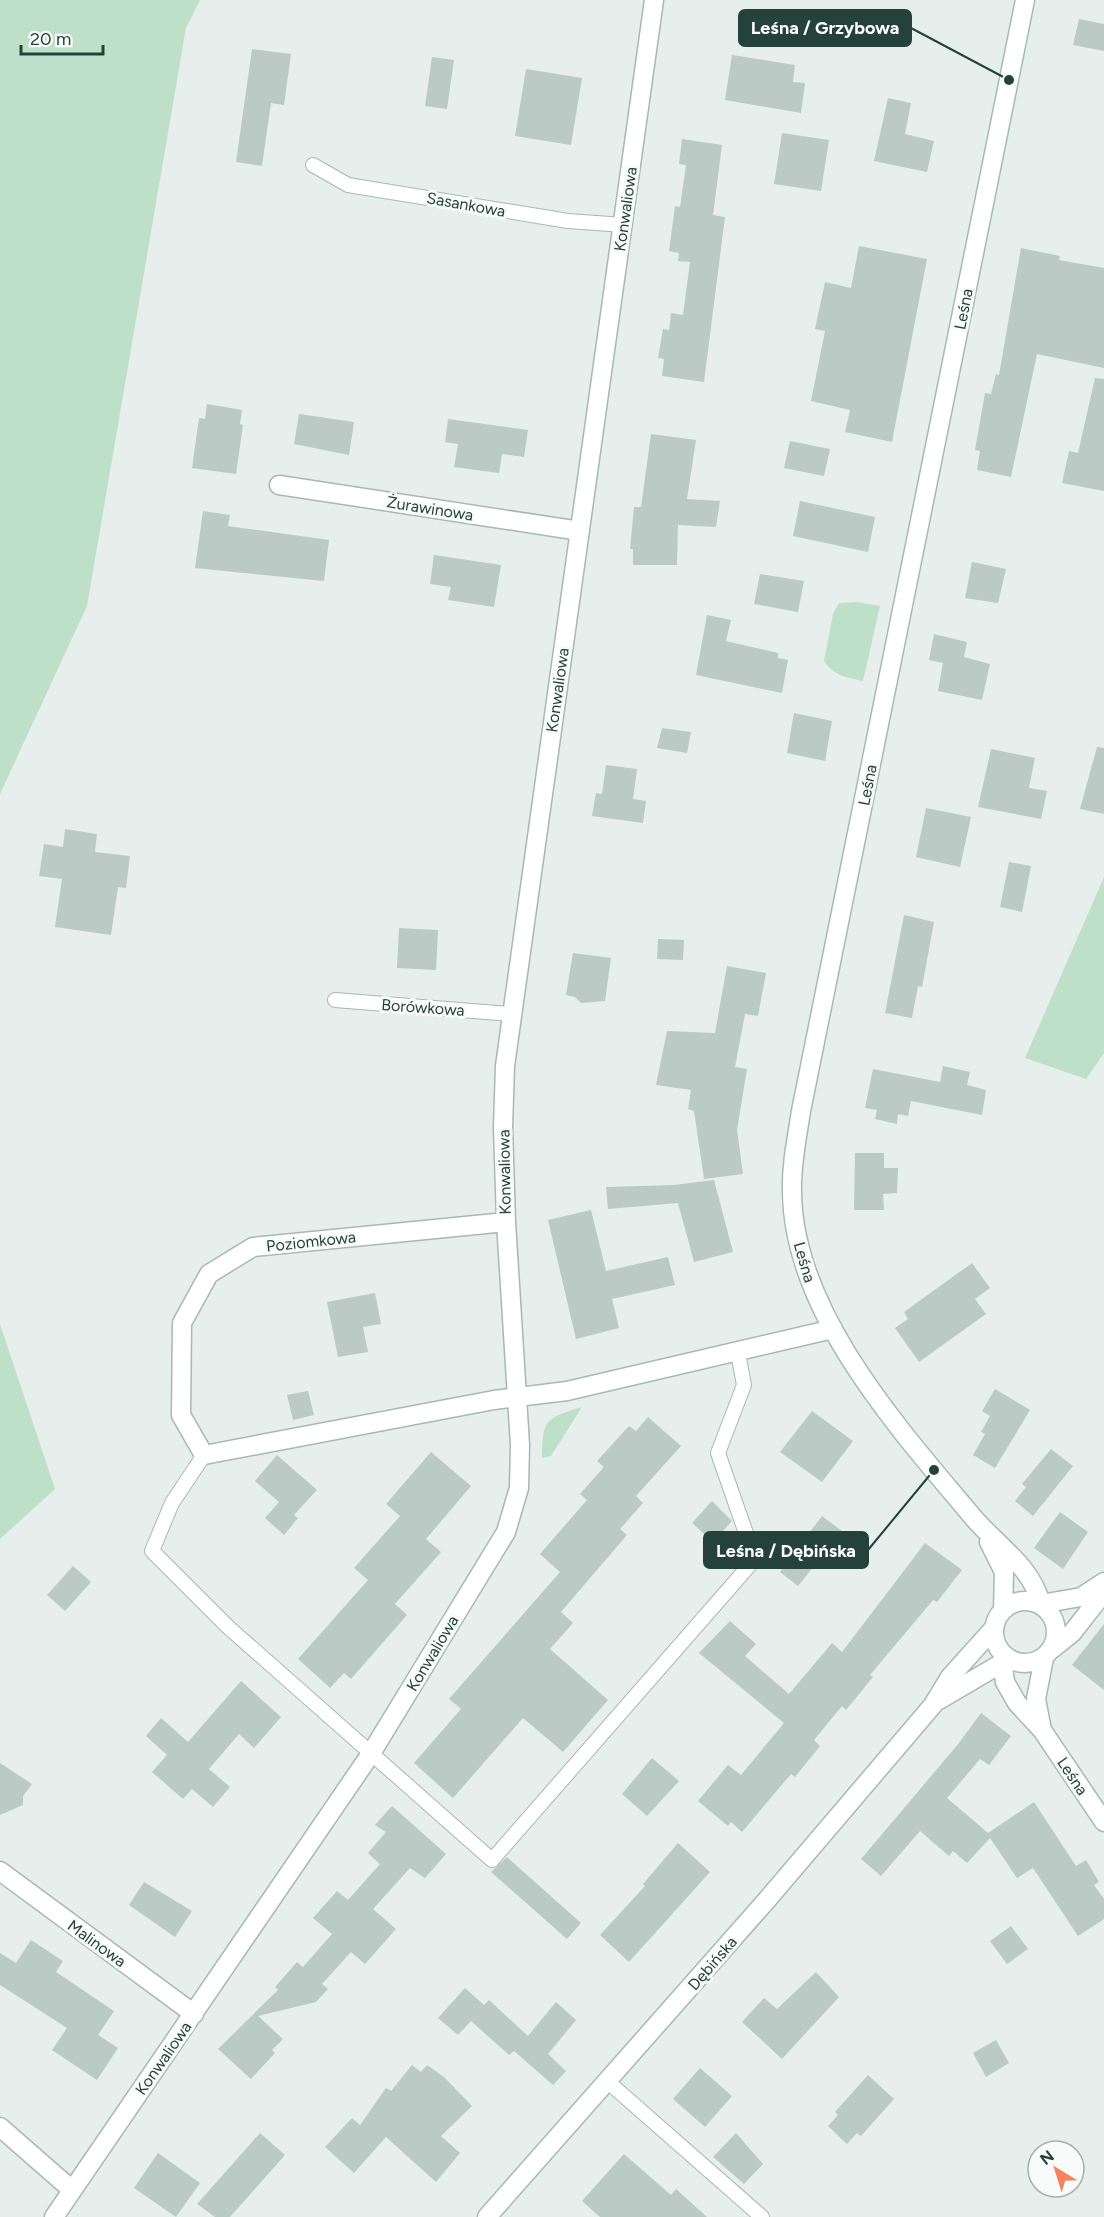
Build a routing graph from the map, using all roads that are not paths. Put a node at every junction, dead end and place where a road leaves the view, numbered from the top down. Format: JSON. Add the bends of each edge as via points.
{"nodes":[{"id":1,"x":654,"y":0,"type":"edge"},
{"id":2,"x":1025,"y":0,"type":"edge"},
{"id":3,"x":313,"y":165,"type":"dead end"},
{"id":4,"x":624,"y":225,"type":"junction"},
{"id":5,"x":279,"y":485,"type":"dead end"},
{"id":6,"x":580,"y":531,"type":"junction"},
{"id":7,"x":335,"y":1000,"type":"dead end"},
{"id":8,"x":511,"y":1014,"type":"junction"},
{"id":9,"x":506,"y":1222,"type":"junction"},
{"id":10,"x":833,"y":1329,"type":"junction"},
{"id":11,"x":738,"y":1353,"type":"junction"},
{"id":12,"x":517,"y":1396,"type":"junction"},
{"id":13,"x":204,"y":1455,"type":"junction"},
{"id":14,"x":977,"y":1522,"type":"junction"},
{"id":15,"x":1104,"y":1581,"type":"edge"},
{"id":16,"x":1104,"y":1592,"type":"edge"},
{"id":17,"x":1041,"y":1604,"type":"junction"},
{"id":18,"x":1003,"y":1610,"type":"junction"},
{"id":19,"x":994,"y":1628,"type":"junction"},
{"id":20,"x":1048,"y":1653,"type":"junction"},
{"id":21,"x":1007,"y":1660,"type":"junction"},
{"id":22,"x":933,"y":1705,"type":"junction"},
{"id":23,"x":1042,"y":1730,"type":"junction"},
{"id":24,"x":370,"y":1755,"type":"junction"},
{"id":25,"x":1104,"y":1822,"type":"edge"},
{"id":26,"x":0,"y":1871,"type":"edge"},
{"id":27,"x":194,"y":2014,"type":"junction"},
{"id":28,"x":608,"y":2081,"type":"junction"},
{"id":29,"x":0,"y":2127,"type":"edge"},
{"id":30,"x":72,"y":2190,"type":"junction"},
{"id":31,"x":54,"y":2217,"type":"edge"},
{"id":32,"x":487,"y":2217,"type":"edge"},
{"id":33,"x":762,"y":2217,"type":"edge"}],
"edges":[{"from":1,"to":4,"type":"street","name":"Konwaliowa"},
{"from":2,"to":10,"type":"street","name":"Leśna","via":[[795,1148],[792,1194],[798,1243],[806,1275]]},
{"from":3,"to":4,"type":"lane","name":"Sasankowa","via":[[348,184],[568,221]]},
{"from":4,"to":6,"type":"street","name":"Konwaliowa"},
{"from":5,"to":6,"type":"street","name":"Żurawinowa"},
{"from":6,"to":8,"type":"street","name":"Konwaliowa"},
{"from":7,"to":8,"type":"lane","name":"Borówkowa"},
{"from":8,"to":9,"type":"street","name":"Konwaliowa","via":[[503,1127]]},
{"from":9,"to":12,"type":"street","name":"Konwaliowa"},
{"from":9,"to":13,"type":"street","name":"Poziomkowa","via":[[253,1247],[209,1274],[182,1323],[181,1415]]},
{"from":10,"to":11,"type":"street"},
{"from":10,"to":14,"type":"street","name":"Leśna","via":[[890,1416]]},
{"from":11,"to":12,"type":"street","via":[[567,1391]]},
{"from":11,"to":24,"type":"lane","via":[[744,1385],[718,1453],[755,1559],[492,1860]]},
{"from":12,"to":13,"type":"street"},
{"from":12,"to":24,"type":"street","name":"Konwaliowa","via":[[519,1488],[506,1532]]},
{"from":13,"to":24,"type":"lane","via":[[172,1503],[152,1551],[228,1627]]},
{"from":14,"to":17,"type":"street","name":"Leśna","via":[[1028,1574],[1037,1587]]},
{"from":14,"to":18,"type":"street","name":"Leśna","via":[[1002,1563]]},
{"from":15,"to":17,"type":"street","via":[[1081,1597]]},
{"from":16,"to":20,"type":"street","via":[[1072,1633]]},
{"from":17,"to":18,"type":"street","via":[[1021,1601]]},
{"from":17,"to":20,"type":"street","via":[[1057,1626]]},
{"from":18,"to":19,"type":"street"},
{"from":19,"to":21,"type":"street","via":[[998,1647]]},
{"from":19,"to":22,"type":"street","name":"Dębińska","via":[[950,1677]]},
{"from":20,"to":21,"type":"street","via":[[1028,1663]]},
{"from":20,"to":23,"type":"street","name":"Leśna","via":[[1036,1699]]},
{"from":21,"to":22,"type":"street","name":"Dębińska"},
{"from":21,"to":23,"type":"street","name":"Leśna","via":[[1003,1667],[1005,1682],[1017,1703]]},
{"from":22,"to":28,"type":"street","name":"Dębińska"},
{"from":23,"to":25,"type":"street","name":"Leśna"},
{"from":24,"to":27,"type":"street","name":"Konwaliowa"},
{"from":26,"to":27,"type":"street","name":"Malinowa"},
{"from":27,"to":30,"type":"street","name":"Konwaliowa"},
{"from":28,"to":32,"type":"street","name":"Dębińska"},
{"from":28,"to":33,"type":"lane"},
{"from":29,"to":30,"type":"street"},
{"from":30,"to":31,"type":"street","name":"Konwaliowa"}]}
